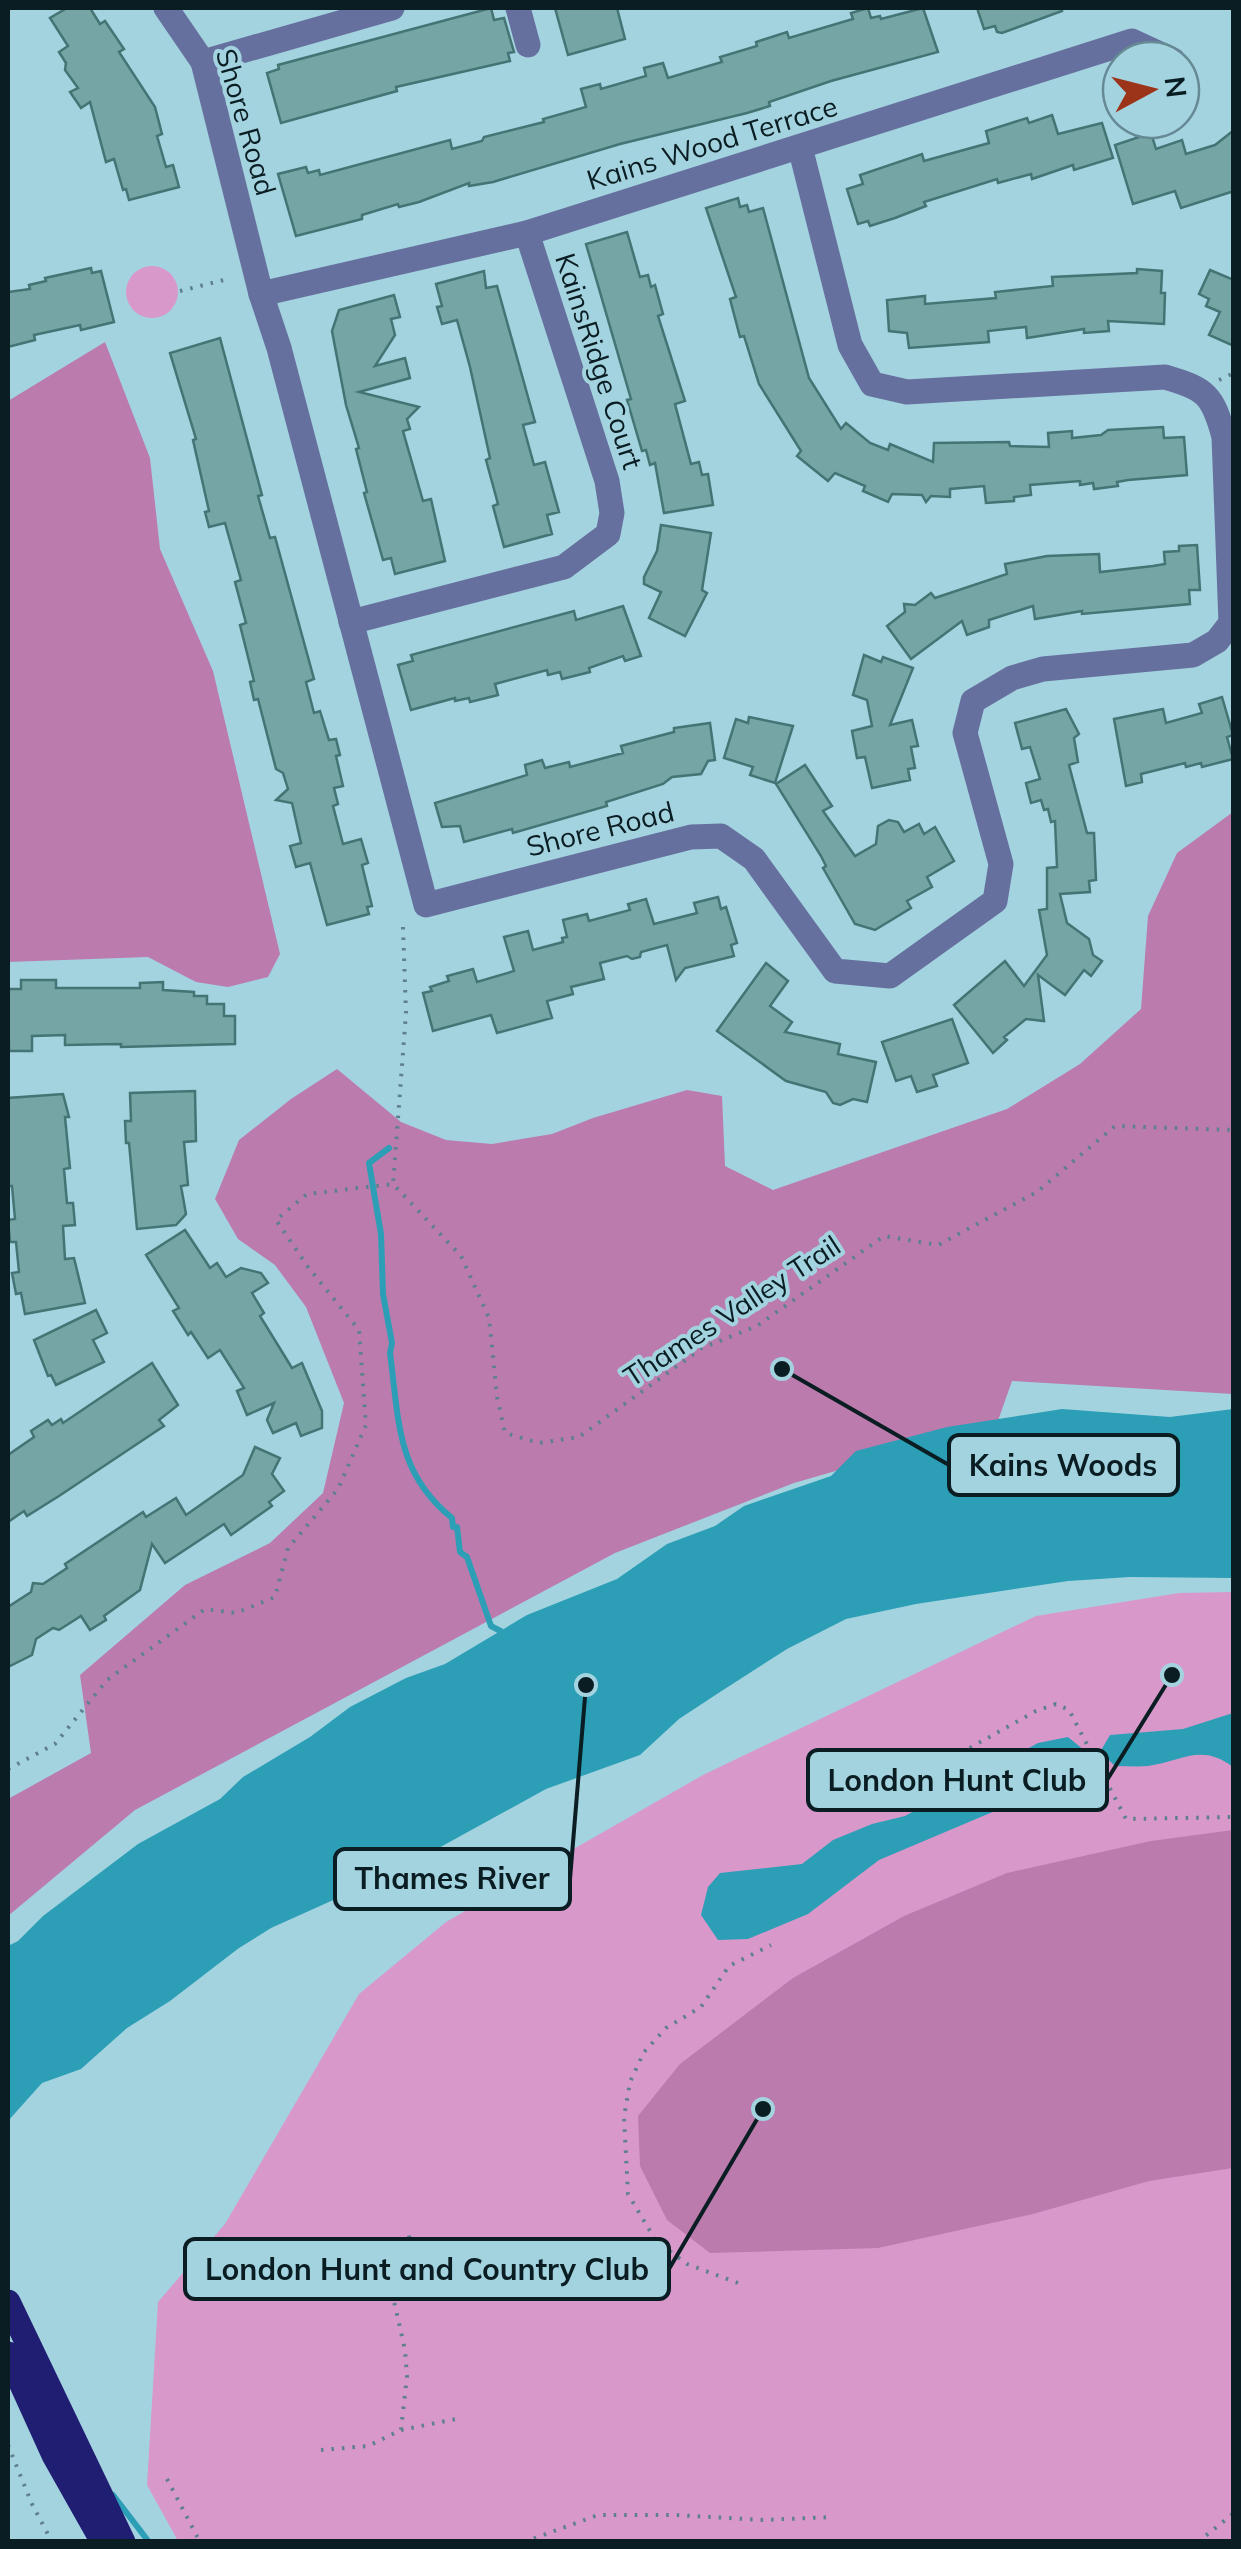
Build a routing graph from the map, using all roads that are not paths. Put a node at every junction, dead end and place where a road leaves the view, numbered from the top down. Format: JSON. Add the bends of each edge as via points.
{"nodes":[{"id":1,"x":166,"y":8,"type":"edge"},
{"id":2,"x":392,"y":8,"type":"edge"},
{"id":3,"x":518,"y":8,"type":"edge"},
{"id":4,"x":528,"y":44,"type":"dead end"},
{"id":5,"x":1101,"y":51,"type":"edge"},
{"id":6,"x":203,"y":62,"type":"junction"},
{"id":7,"x":800,"y":147,"type":"junction"},
{"id":8,"x":527,"y":233,"type":"junction"},
{"id":9,"x":261,"y":294,"type":"junction"},
{"id":10,"x":351,"y":622,"type":"junction"},
{"id":11,"x":8,"y":2302,"type":"edge"},
{"id":12,"x":8,"y":2354,"type":"edge"},
{"id":13,"x":111,"y":2539,"type":"edge"}],
"edges":[{"from":1,"to":6,"type":"street","name":"Shore Road"},
{"from":2,"to":6,"type":"street"},
{"from":3,"to":4,"type":"street"},
{"from":5,"to":7,"type":"street","name":"Kains Wood Terrace"},
{"from":6,"to":9,"type":"street","name":"Shore Road"},
{"from":7,"to":8,"type":"street","name":"Kains Wood Terrace"},
{"from":7,"to":10,"type":"street","name":"Shore Road","via":[[850,345],[872,384],[907,392],[1165,377],[1198,386],[1217,410],[1224,437],[1232,623],[1217,641],[1193,655],[1043,669],[972,700],[965,733],[1001,864],[995,900],[890,976],[835,971],[754,859],[721,836],[691,836],[426,905]]},
{"from":8,"to":9,"type":"street","name":"Kains Wood Terrace"},
{"from":8,"to":10,"type":"street","name":"KainsRidge Court","via":[[607,480],[608,534],[564,567]]},
{"from":9,"to":10,"type":"street","name":"Shore Road"},
{"from":11,"to":13,"type":"main road"},
{"from":12,"to":13,"type":"main road","via":[[54,2454]]}]}
